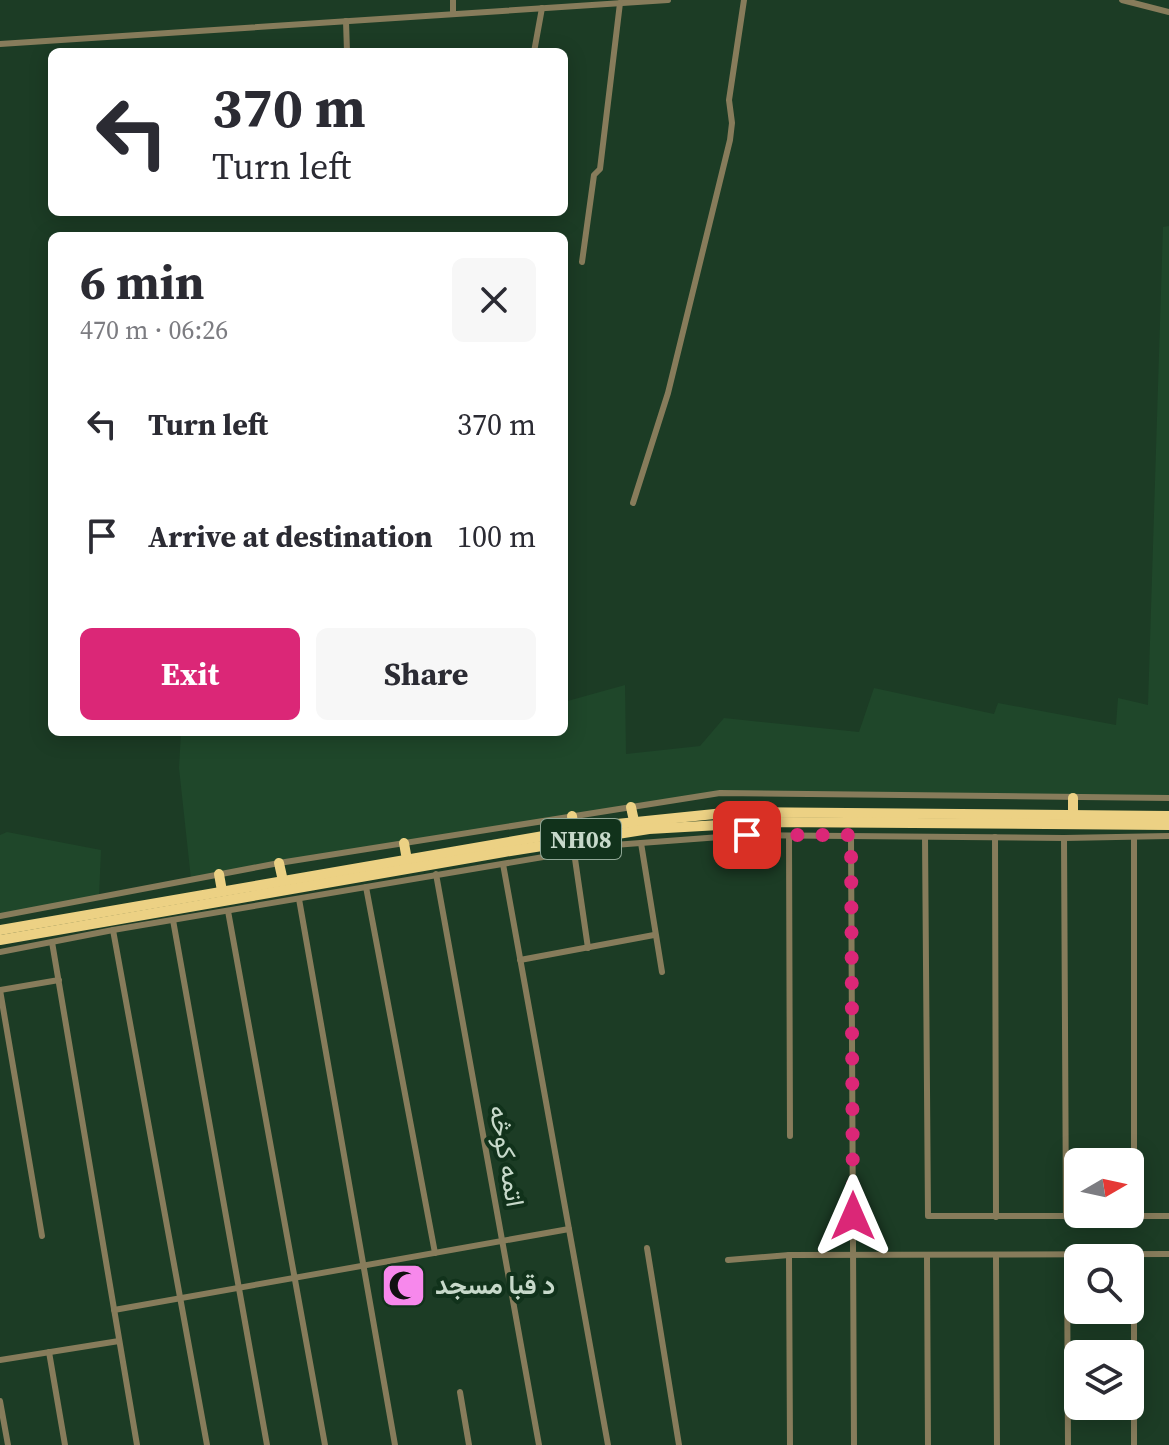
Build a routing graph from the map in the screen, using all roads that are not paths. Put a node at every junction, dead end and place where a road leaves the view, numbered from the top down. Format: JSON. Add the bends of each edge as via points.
{"nodes":[{"id":1,"x":453,"y":0,"type":"edge"},
{"id":2,"x":668,"y":0,"type":"edge"},
{"id":3,"x":744,"y":0,"type":"edge"},
{"id":4,"x":1122,"y":0,"type":"edge"},
{"id":5,"x":1157,"y":0,"type":"edge"},
{"id":6,"x":620,"y":3,"type":"junction"},
{"id":7,"x":542,"y":8,"type":"junction"},
{"id":8,"x":1157,"y":9,"type":"junction"},
{"id":9,"x":1169,"y":12,"type":"edge"},
{"id":10,"x":453,"y":14,"type":"junction"},
{"id":11,"x":346,"y":21,"type":"junction"},
{"id":12,"x":0,"y":44,"type":"edge"},
{"id":13,"x":347,"y":48,"type":"edge"},
{"id":14,"x":535,"y":48,"type":"edge"},
{"id":15,"x":582,"y":262,"type":"dead end"},
{"id":16,"x":633,"y":503,"type":"dead end"},
{"id":17,"x":1073,"y":798,"type":"junction"},
{"id":18,"x":1169,"y":798,"type":"edge"},
{"id":19,"x":631,"y":807,"type":"junction"},
{"id":20,"x":1073,"y":815,"type":"junction"},
{"id":21,"x":572,"y":816,"type":"junction"},
{"id":22,"x":1169,"y":816,"type":"edge"},
{"id":23,"x":634,"y":821,"type":"junction"},
{"id":24,"x":1169,"y":825,"type":"edge"},
{"id":25,"x":574,"y":830,"type":"junction"},
{"id":26,"x":851,"y":835,"type":"junction"},
{"id":27,"x":789,"y":836,"type":"junction"},
{"id":28,"x":1169,"y":836,"type":"edge"},
{"id":29,"x":925,"y":837,"type":"junction"},
{"id":30,"x":995,"y":837,"type":"junction"},
{"id":31,"x":1134,"y":837,"type":"junction"},
{"id":32,"x":1064,"y":838,"type":"junction"},
{"id":33,"x":404,"y":843,"type":"junction"},
{"id":34,"x":641,"y":843,"type":"junction"},
{"id":35,"x":574,"y":852,"type":"junction"},
{"id":36,"x":407,"y":860,"type":"junction"},
{"id":37,"x":279,"y":863,"type":"junction"},
{"id":38,"x":503,"y":864,"type":"junction"},
{"id":39,"x":219,"y":874,"type":"junction"},
{"id":40,"x":436,"y":874,"type":"junction"},
{"id":41,"x":283,"y":881,"type":"junction"},
{"id":42,"x":366,"y":887,"type":"junction"},
{"id":43,"x":222,"y":891,"type":"junction"},
{"id":44,"x":299,"y":899,"type":"junction"},
{"id":45,"x":228,"y":911,"type":"junction"},
{"id":46,"x":0,"y":916,"type":"edge"},
{"id":47,"x":173,"y":920,"type":"junction"},
{"id":48,"x":0,"y":930,"type":"edge"},
{"id":49,"x":113,"y":930,"type":"junction"},
{"id":50,"x":654,"y":935,"type":"junction"},
{"id":51,"x":0,"y":940,"type":"edge"},
{"id":52,"x":52,"y":942,"type":"junction"},
{"id":53,"x":588,"y":948,"type":"junction"},
{"id":54,"x":0,"y":952,"type":"edge"},
{"id":55,"x":520,"y":960,"type":"junction"},
{"id":56,"x":662,"y":972,"type":"dead end"},
{"id":57,"x":59,"y":980,"type":"junction"},
{"id":58,"x":790,"y":1136,"type":"dead end"},
{"id":59,"x":1066,"y":1148,"type":"edge"},
{"id":60,"x":1134,"y":1148,"type":"edge"},
{"id":61,"x":1169,"y":1216,"type":"edge"},
{"id":62,"x":996,"y":1217,"type":"junction"},
{"id":63,"x":1064,"y":1217,"type":"edge"},
{"id":64,"x":1144,"y":1217,"type":"edge"},
{"id":65,"x":569,"y":1229,"type":"junction"},
{"id":66,"x":42,"y":1236,"type":"dead end"},
{"id":67,"x":503,"y":1241,"type":"junction"},
{"id":68,"x":647,"y":1248,"type":"dead end"},
{"id":69,"x":435,"y":1253,"type":"junction"},
{"id":70,"x":1064,"y":1254,"type":"edge"},
{"id":71,"x":1144,"y":1254,"type":"edge"},
{"id":72,"x":1169,"y":1254,"type":"edge"},
{"id":73,"x":789,"y":1255,"type":"junction"},
{"id":74,"x":853,"y":1255,"type":"junction"},
{"id":75,"x":927,"y":1255,"type":"junction"},
{"id":76,"x":996,"y":1255,"type":"junction"},
{"id":77,"x":728,"y":1260,"type":"dead end"},
{"id":78,"x":363,"y":1266,"type":"junction"},
{"id":79,"x":296,"y":1278,"type":"junction"},
{"id":80,"x":239,"y":1287,"type":"junction"},
{"id":81,"x":180,"y":1298,"type":"junction"},
{"id":82,"x":114,"y":1310,"type":"junction"},
{"id":83,"x":1067,"y":1324,"type":"edge"},
{"id":84,"x":1134,"y":1324,"type":"edge"},
{"id":85,"x":119,"y":1341,"type":"junction"},
{"id":86,"x":49,"y":1352,"type":"junction"},
{"id":87,"x":0,"y":1358,"type":"edge"},
{"id":88,"x":460,"y":1392,"type":"dead end"},
{"id":89,"x":0,"y":1401,"type":"edge"},
{"id":90,"x":8,"y":1445,"type":"edge"},
{"id":91,"x":65,"y":1445,"type":"edge"},
{"id":92,"x":137,"y":1445,"type":"edge"},
{"id":93,"x":207,"y":1445,"type":"edge"},
{"id":94,"x":267,"y":1445,"type":"edge"},
{"id":95,"x":325,"y":1445,"type":"edge"},
{"id":96,"x":395,"y":1445,"type":"edge"},
{"id":97,"x":469,"y":1445,"type":"edge"},
{"id":98,"x":539,"y":1445,"type":"edge"},
{"id":99,"x":608,"y":1445,"type":"edge"},
{"id":100,"x":679,"y":1445,"type":"edge"},
{"id":101,"x":790,"y":1445,"type":"edge"},
{"id":102,"x":854,"y":1445,"type":"edge"},
{"id":103,"x":928,"y":1445,"type":"edge"},
{"id":104,"x":997,"y":1445,"type":"edge"},
{"id":105,"x":1068,"y":1445,"type":"edge"},
{"id":106,"x":1134,"y":1445,"type":"edge"}],
"edges":[{"from":1,"to":10,"type":"street"},
{"from":2,"to":6,"type":"street"},
{"from":3,"to":16,"type":"street","via":[[729,100],[730,140],[668,393]]},
{"from":4,"to":8,"type":"street"},
{"from":5,"to":8,"type":"street"},
{"from":6,"to":7,"type":"street"},
{"from":6,"to":15,"type":"street","via":[[600,169],[594,175]]},
{"from":7,"to":10,"type":"street"},
{"from":7,"to":14,"type":"street"},
{"from":8,"to":9,"type":"street"},
{"from":10,"to":11,"type":"street"},
{"from":11,"to":12,"type":"street"},
{"from":11,"to":13,"type":"street"},
{"from":17,"to":18,"type":"street"},
{"from":17,"to":19,"type":"street","via":[[720,793]]},
{"from":17,"to":20,"type":"highway"},
{"from":19,"to":21,"type":"street"},
{"from":19,"to":23,"type":"highway"},
{"from":20,"to":22,"type":"highway","number":"NH08"},
{"from":20,"to":23,"type":"highway","number":"NH08","via":[[725,812]]},
{"from":21,"to":25,"type":"highway"},
{"from":21,"to":33,"type":"street"},
{"from":23,"to":25,"type":"highway","number":"NH08"},
{"from":24,"to":51,"type":"highway","number":"NH08","via":[[774,822],[649,829]]},
{"from":25,"to":36,"type":"highway","number":"NH08"},
{"from":26,"to":27,"type":"street"},
{"from":26,"to":29,"type":"street"},
{"from":26,"to":74,"type":"street"},
{"from":27,"to":34,"type":"street"},
{"from":27,"to":58,"type":"street"},
{"from":28,"to":31,"type":"street"},
{"from":29,"to":30,"type":"street"},
{"from":29,"to":62,"type":"street","via":[[928,1216]]},
{"from":30,"to":32,"type":"street"},
{"from":30,"to":62,"type":"street"},
{"from":31,"to":32,"type":"street"},
{"from":31,"to":60,"type":"street"},
{"from":32,"to":59,"type":"street"},
{"from":33,"to":36,"type":"highway"},
{"from":33,"to":37,"type":"street"},
{"from":34,"to":35,"type":"street"},
{"from":34,"to":50,"type":"street"},
{"from":35,"to":38,"type":"street"},
{"from":35,"to":53,"type":"street"},
{"from":36,"to":41,"type":"highway","number":"NH08"},
{"from":37,"to":39,"type":"street"},
{"from":37,"to":41,"type":"highway"},
{"from":38,"to":40,"type":"street"},
{"from":38,"to":55,"type":"street"},
{"from":39,"to":43,"type":"highway"},
{"from":39,"to":46,"type":"street"},
{"from":40,"to":42,"type":"street"},
{"from":40,"to":67,"type":"street","name":"اتمه کوڅه"},
{"from":41,"to":43,"type":"highway","number":"NH08"},
{"from":42,"to":44,"type":"street"},
{"from":42,"to":69,"type":"street"},
{"from":43,"to":48,"type":"highway","number":"NH08"},
{"from":44,"to":45,"type":"street"},
{"from":44,"to":78,"type":"street"},
{"from":45,"to":47,"type":"street"},
{"from":45,"to":79,"type":"street"},
{"from":47,"to":49,"type":"street"},
{"from":47,"to":80,"type":"street"},
{"from":49,"to":52,"type":"street"},
{"from":49,"to":81,"type":"street"},
{"from":50,"to":53,"type":"street"},
{"from":50,"to":56,"type":"street"},
{"from":52,"to":54,"type":"street"},
{"from":52,"to":57,"type":"street"},
{"from":53,"to":55,"type":"street"},
{"from":55,"to":65,"type":"street"},
{"from":57,"to":66,"type":"street","via":[[0,990]]},
{"from":57,"to":82,"type":"street"},
{"from":61,"to":64,"type":"street"},
{"from":62,"to":63,"type":"street"},
{"from":65,"to":67,"type":"street"},
{"from":65,"to":99,"type":"street"},
{"from":67,"to":69,"type":"street"},
{"from":67,"to":98,"type":"street","name":"اتمه کوڅه"},
{"from":68,"to":100,"type":"street"},
{"from":69,"to":78,"type":"street"},
{"from":70,"to":76,"type":"street"},
{"from":71,"to":72,"type":"street"},
{"from":73,"to":74,"type":"street"},
{"from":73,"to":77,"type":"street"},
{"from":73,"to":101,"type":"street"},
{"from":74,"to":75,"type":"street"},
{"from":74,"to":102,"type":"street"},
{"from":75,"to":76,"type":"street"},
{"from":75,"to":103,"type":"street"},
{"from":76,"to":104,"type":"street"},
{"from":78,"to":79,"type":"street"},
{"from":78,"to":96,"type":"street"},
{"from":79,"to":80,"type":"street"},
{"from":79,"to":95,"type":"street"},
{"from":80,"to":81,"type":"street"},
{"from":80,"to":94,"type":"street"},
{"from":81,"to":82,"type":"street"},
{"from":81,"to":93,"type":"street"},
{"from":82,"to":85,"type":"street"},
{"from":83,"to":105,"type":"street"},
{"from":84,"to":106,"type":"street"},
{"from":85,"to":86,"type":"street"},
{"from":85,"to":92,"type":"street"},
{"from":86,"to":87,"type":"street"},
{"from":86,"to":91,"type":"street"},
{"from":88,"to":97,"type":"street"},
{"from":89,"to":90,"type":"street"}]}
